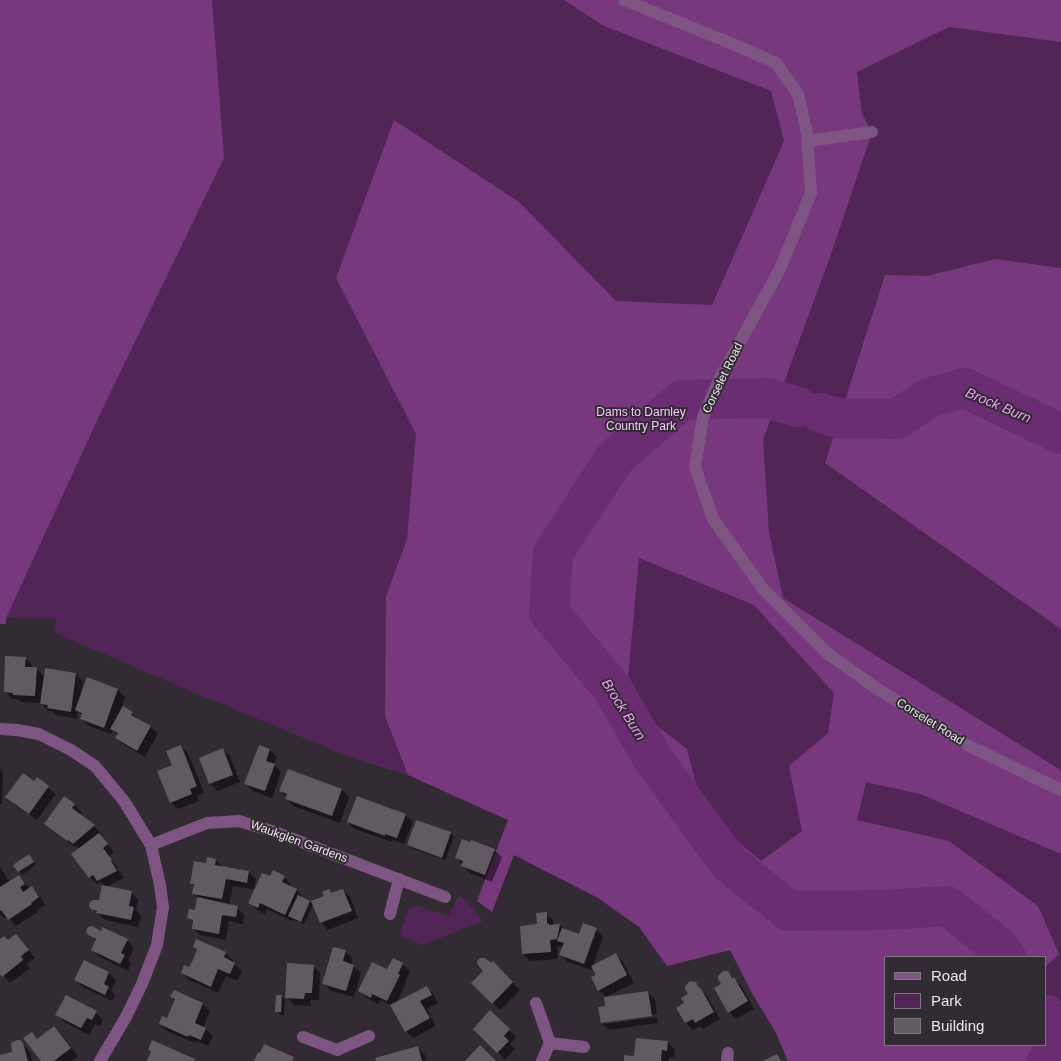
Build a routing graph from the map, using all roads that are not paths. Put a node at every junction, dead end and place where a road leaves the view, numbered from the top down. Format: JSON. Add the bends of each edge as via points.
{"nodes":[{"id":1,"x":624,"y":0,"type":"edge"},
{"id":2,"x":872,"y":132,"type":"dead end"},
{"id":3,"x":808,"y":141,"type":"junction"},
{"id":4,"x":0,"y":729,"type":"edge"},
{"id":5,"x":1061,"y":790,"type":"edge"},
{"id":6,"x":151,"y":845,"type":"junction"},
{"id":7,"x":399,"y":879,"type":"junction"},
{"id":8,"x":445,"y":897,"type":"dead end"},
{"id":9,"x":390,"y":914,"type":"dead end"},
{"id":10,"x":536,"y":1004,"type":"dead end"},
{"id":11,"x":303,"y":1036,"type":"dead end"},
{"id":12,"x":369,"y":1036,"type":"dead end"},
{"id":13,"x":550,"y":1044,"type":"junction"},
{"id":14,"x":584,"y":1047,"type":"dead end"},
{"id":15,"x":335,"y":1055,"type":"edge"},
{"id":16,"x":100,"y":1061,"type":"edge"},
{"id":17,"x":542,"y":1061,"type":"edge"}],
"edges":[{"from":1,"to":3,"type":"street","name":"Corselet Road","via":[[776,63],[798,94]]},
{"from":2,"to":3,"type":"street"},
{"from":3,"to":5,"type":"street","name":"Corselet Road","via":[[811,193],[780,269],[720,378],[704,417],[695,467],[713,519],[764,590],[827,653],[969,746]]},
{"from":4,"to":6,"type":"street","via":[[39,734],[95,766],[124,801]]},
{"from":6,"to":7,"type":"street","name":"Waukglen Gardens","via":[[207,823],[239,821]]},
{"from":6,"to":16,"type":"street","via":[[163,907],[157,945],[126,1017]]},
{"from":7,"to":8,"type":"street","name":"Waukglen Gardens"},
{"from":7,"to":9,"type":"street"},
{"from":10,"to":13,"type":"street"},
{"from":11,"to":15,"type":"street"},
{"from":12,"to":15,"type":"street"},
{"from":13,"to":14,"type":"street"},
{"from":13,"to":17,"type":"street"}]}
